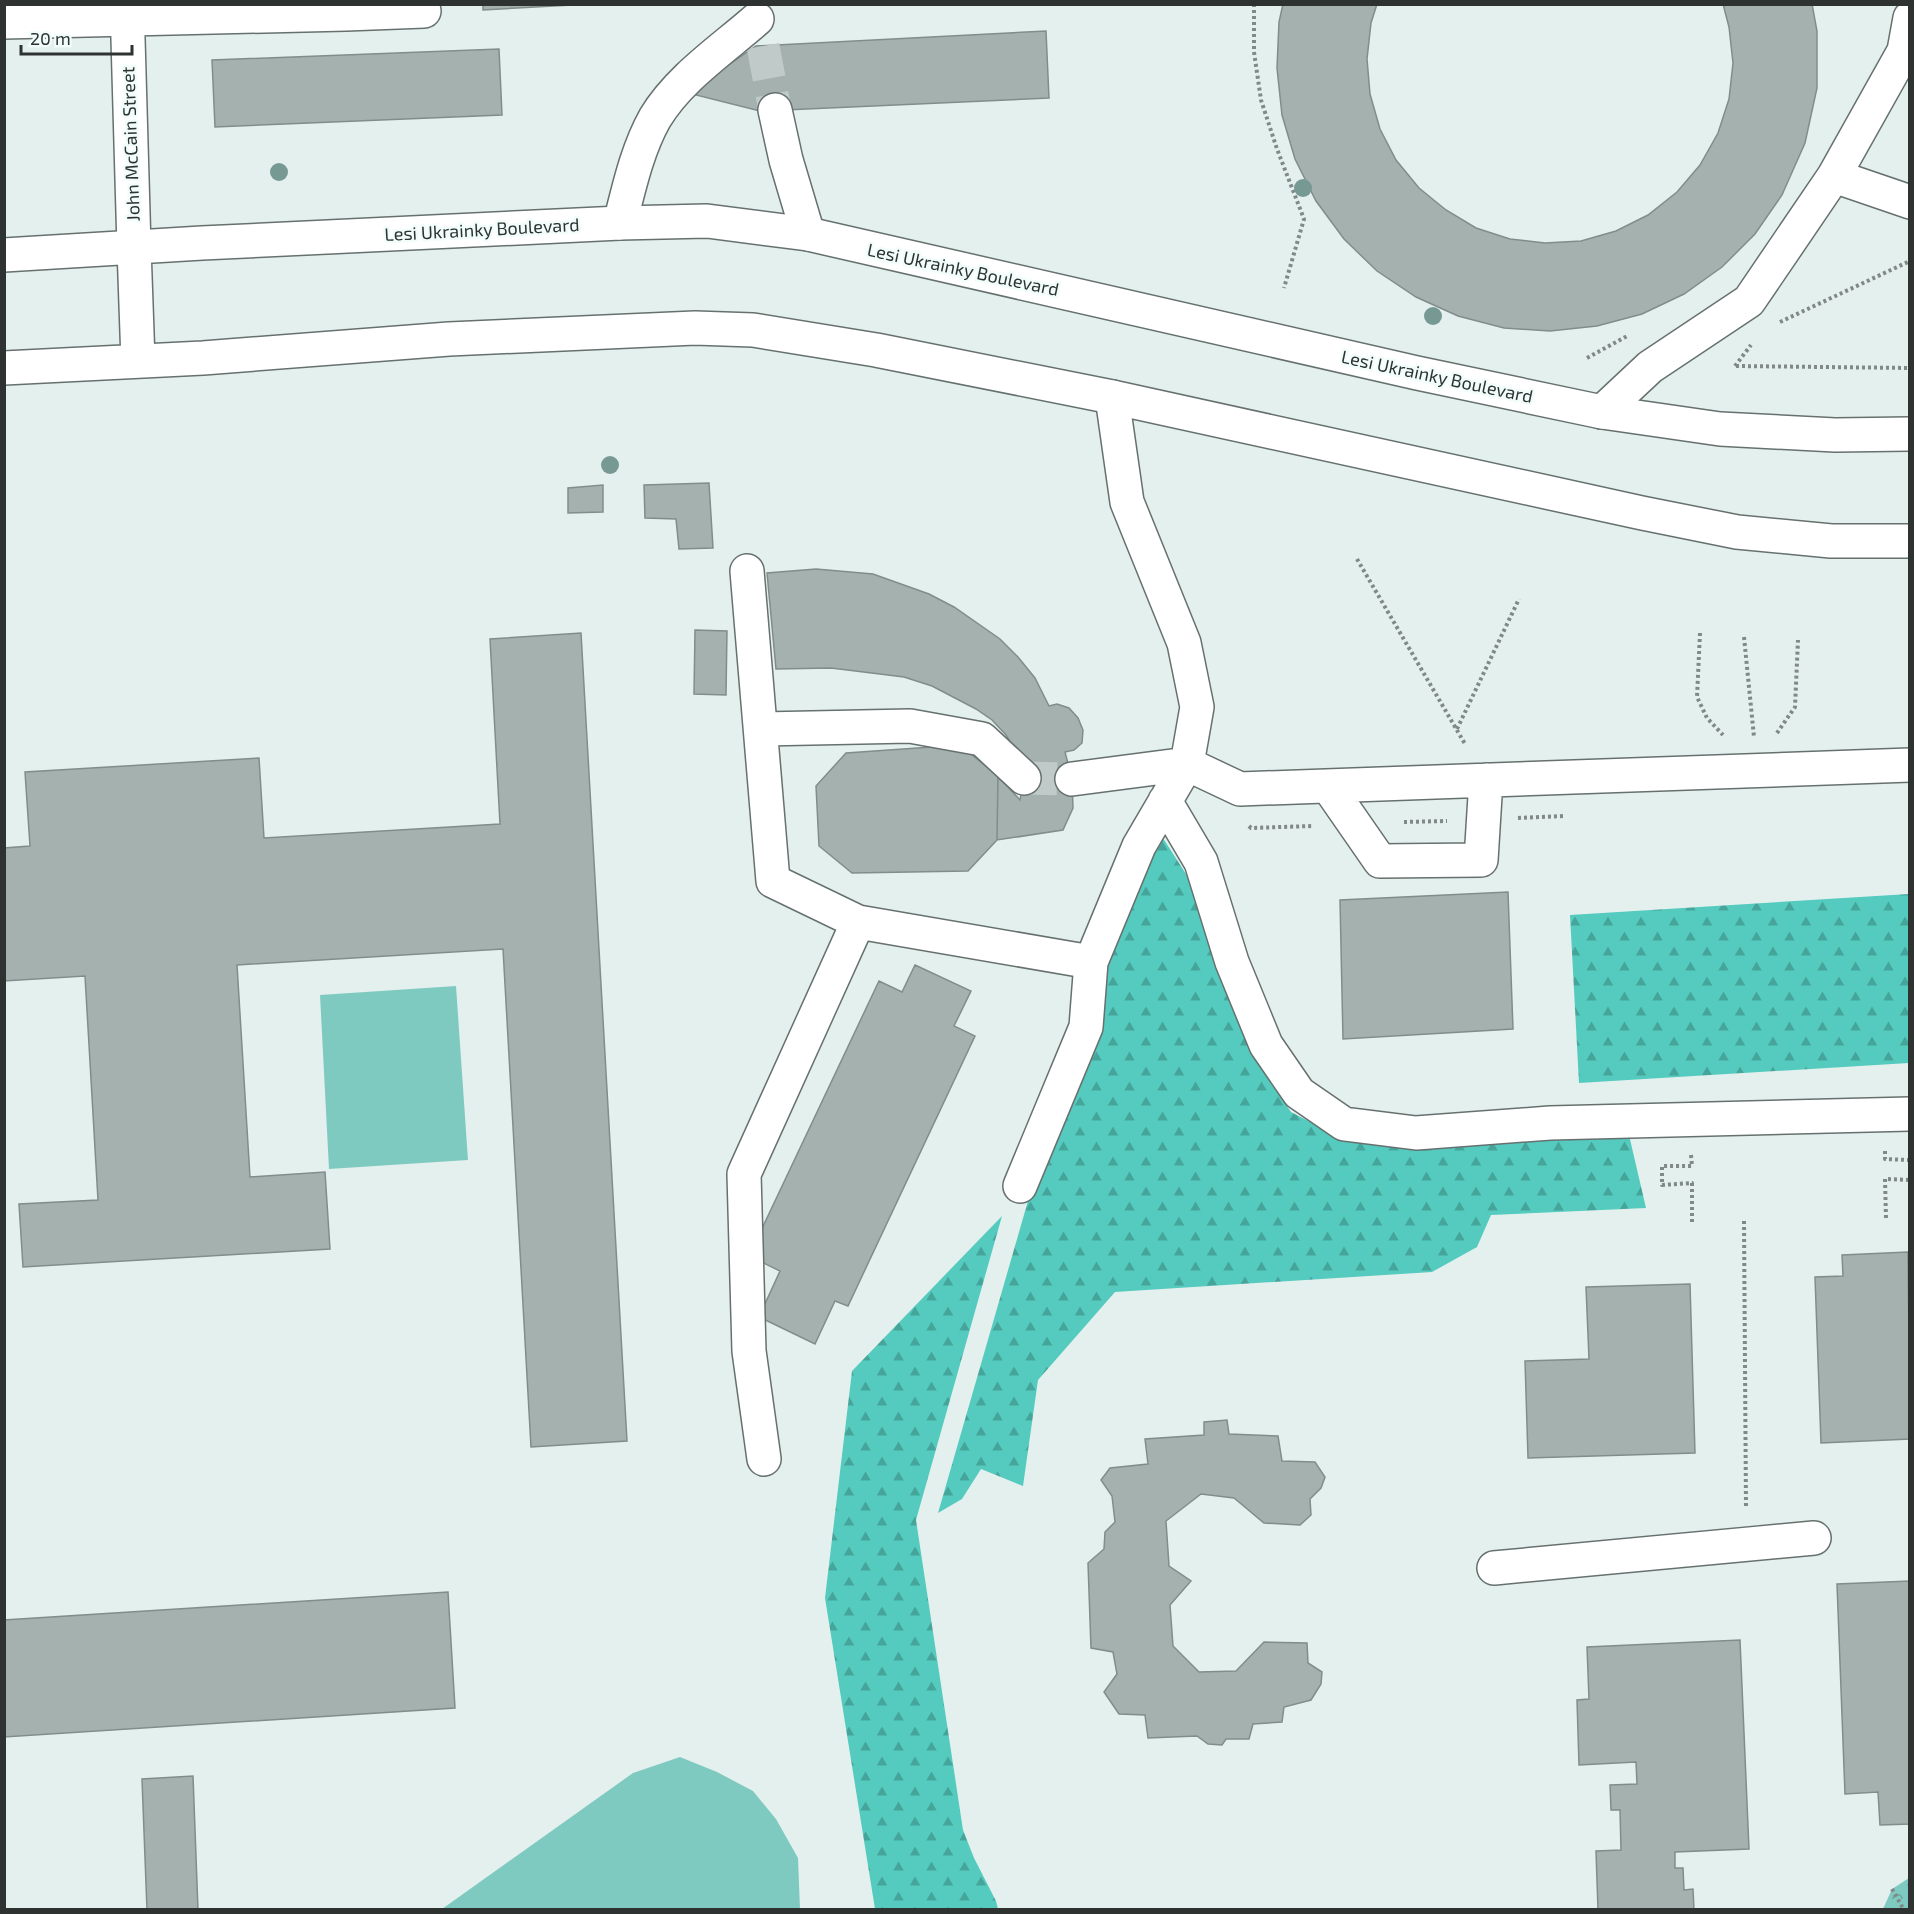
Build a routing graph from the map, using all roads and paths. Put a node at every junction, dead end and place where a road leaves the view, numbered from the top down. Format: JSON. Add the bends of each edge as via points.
{"nodes":[{"id":1,"x":1254,"y":4,"type":"edge"},
{"id":2,"x":345,"y":9,"type":"edge"},
{"id":3,"x":424,"y":11,"type":"dead end"},
{"id":4,"x":127,"y":12,"type":"edge"},
{"id":5,"x":1910,"y":18,"type":"edge"},
{"id":6,"x":4,"y":22,"type":"edge"},
{"id":7,"x":758,"y":23,"type":"edge"},
{"id":8,"x":776,"y":110,"type":"tunnel mouth"},
{"id":9,"x":1834,"y":176,"type":"junction"},
{"id":10,"x":1910,"y":202,"type":"edge"},
{"id":11,"x":620,"y":223,"type":"junction"},
{"id":12,"x":808,"y":234,"type":"junction"},
{"id":13,"x":134,"y":248,"type":"junction"},
{"id":14,"x":4,"y":255,"type":"edge"},
{"id":15,"x":1910,"y":261,"type":"edge"},
{"id":16,"x":1284,"y":288,"type":"dead end"},
{"id":17,"x":1773,"y":326,"type":"dead end"},
{"id":18,"x":1636,"y":331,"type":"dead end"},
{"id":19,"x":1756,"y":339,"type":"dead end"},
{"id":20,"x":1587,"y":358,"type":"dead end"},
{"id":21,"x":138,"y":361,"type":"junction"},
{"id":22,"x":4,"y":368,"type":"edge"},
{"id":23,"x":1910,"y":368,"type":"edge"},
{"id":24,"x":1112,"y":397,"type":"junction"},
{"id":25,"x":1602,"y":412,"type":"junction"},
{"id":26,"x":1910,"y":434,"type":"edge"},
{"id":27,"x":1910,"y":541,"type":"edge"},
{"id":28,"x":1357,"y":559,"type":"dead end"},
{"id":29,"x":747,"y":570,"type":"dead end"},
{"id":30,"x":1519,"y":598,"type":"dead end"},
{"id":31,"x":1700,"y":633,"type":"dead end"},
{"id":32,"x":1744,"y":638,"type":"dead end"},
{"id":33,"x":1798,"y":640,"type":"dead end"},
{"id":34,"x":760,"y":729,"type":"junction"},
{"id":35,"x":1457,"y":729,"type":"junction"},
{"id":36,"x":1187,"y":764,"type":"junction"},
{"id":37,"x":1757,"y":764,"type":"junction"},
{"id":38,"x":1910,"y":765,"type":"edge"},
{"id":39,"x":1024,"y":778,"type":"tunnel mouth"},
{"id":40,"x":1072,"y":779,"type":"tunnel mouth"},
{"id":41,"x":1486,"y":780,"type":"junction"},
{"id":42,"x":1328,"y":786,"type":"junction"},
{"id":43,"x":1165,"y":801,"type":"junction"},
{"id":44,"x":858,"y":922,"type":"junction"},
{"id":45,"x":1091,"y":962,"type":"junction"},
{"id":46,"x":1910,"y":1114,"type":"edge"},
{"id":47,"x":1689,"y":1120,"type":"junction"},
{"id":48,"x":1910,"y":1180,"type":"edge"},
{"id":49,"x":1020,"y":1186,"type":"dead end"},
{"id":50,"x":1886,"y":1218,"type":"dead end"},
{"id":51,"x":1744,"y":1221,"type":"dead end"},
{"id":52,"x":1692,"y":1222,"type":"dead end"},
{"id":53,"x":764,"y":1459,"type":"dead end"},
{"id":54,"x":1814,"y":1538,"type":"dead end"},
{"id":55,"x":1747,"y":1545,"type":"junction"},
{"id":56,"x":1494,"y":1568,"type":"dead end"},
{"id":57,"x":1892,"y":1889,"type":"dead end"},
{"id":58,"x":1904,"y":1910,"type":"edge"}],
"edges":[{"from":1,"to":16,"type":"path","via":[[1254,52],[1261,100],[1304,219]]},
{"from":2,"to":3,"type":"main road"},
{"from":2,"to":4,"type":"main road"},
{"from":4,"to":6,"type":"main road"},
{"from":4,"to":13,"type":"main road","name":"John McCain Street"},
{"from":5,"to":9,"type":"main road","via":[[1904,51]]},
{"from":7,"to":11,"type":"main road","via":[[683,83],[655,118],[638,159]]},
{"from":8,"to":12,"type":"main road"},
{"from":9,"to":10,"type":"main road"},
{"from":9,"to":25,"type":"main road","via":[[1749,301],[1650,367]]},
{"from":11,"to":12,"type":"main road","name":"Lesi Ukrainky Boulevard","via":[[707,221]]},
{"from":11,"to":13,"type":"main road","name":"Lesi Ukrainky Boulevard"},
{"from":12,"to":25,"type":"main road","name":"Lesi Ukrainky Boulevard"},
{"from":13,"to":14,"type":"main road","name":"Lesi Ukrainky Boulevard"},
{"from":13,"to":21,"type":"main road","name":"John McCain Street"},
{"from":15,"to":17,"type":"path"},
{"from":18,"to":20,"type":"path"},
{"from":19,"to":23,"type":"path","via":[[1735,366]]},
{"from":21,"to":22,"type":"main road"},
{"from":21,"to":24,"type":"main road","via":[[618,330],[753,330]]},
{"from":24,"to":27,"type":"main road","via":[[1737,532],[1831,541]]},
{"from":24,"to":36,"type":"main road","via":[[1127,502],[1184,643],[1197,707]]},
{"from":25,"to":26,"type":"main road","name":"Lesi Ukrainky Boulevard","via":[[1720,429]]},
{"from":28,"to":35,"type":"path"},
{"from":29,"to":34,"type":"main road"},
{"from":30,"to":35,"type":"path"},
{"from":31,"to":37,"type":"path","via":[[1697,697],[1707,718]]},
{"from":32,"to":37,"type":"path"},
{"from":33,"to":37,"type":"path","via":[[1795,706]]},
{"from":34,"to":39,"type":"main road","via":[[910,726],[982,739]]},
{"from":34,"to":44,"type":"main road","via":[[774,881]]},
{"from":35,"to":41,"type":"path"},
{"from":36,"to":40,"type":"main road"},
{"from":36,"to":42,"type":"main road","via":[[1240,789]]},
{"from":36,"to":43,"type":"main road"},
{"from":37,"to":38,"type":"main road"},
{"from":37,"to":41,"type":"main road"},
{"from":41,"to":42,"type":"main road"},
{"from":41,"to":42,"type":"main road","via":[[1481,860],[1380,861]]},
{"from":43,"to":45,"type":"main road","via":[[1139,846]]},
{"from":43,"to":47,"type":"main road","via":[[1201,861],[1232,962],[1266,1045],[1299,1093],[1344,1124],[1416,1132],[1550,1123]]},
{"from":44,"to":45,"type":"main road"},
{"from":44,"to":53,"type":"main road","via":[[744,1174],[749,1351]]},
{"from":45,"to":49,"type":"main road","via":[[1086,1027]]},
{"from":46,"to":47,"type":"main road"},
{"from":47,"to":52,"type":"path","via":[[1692,1166],[1662,1166],[1662,1185],[1692,1183]]},
{"from":48,"to":50,"type":"path","via":[[1885,1179]]},
{"from":51,"to":55,"type":"path"},
{"from":54,"to":55,"type":"main road"},
{"from":55,"to":56,"type":"main road"},
{"from":57,"to":58,"type":"path"}]}
